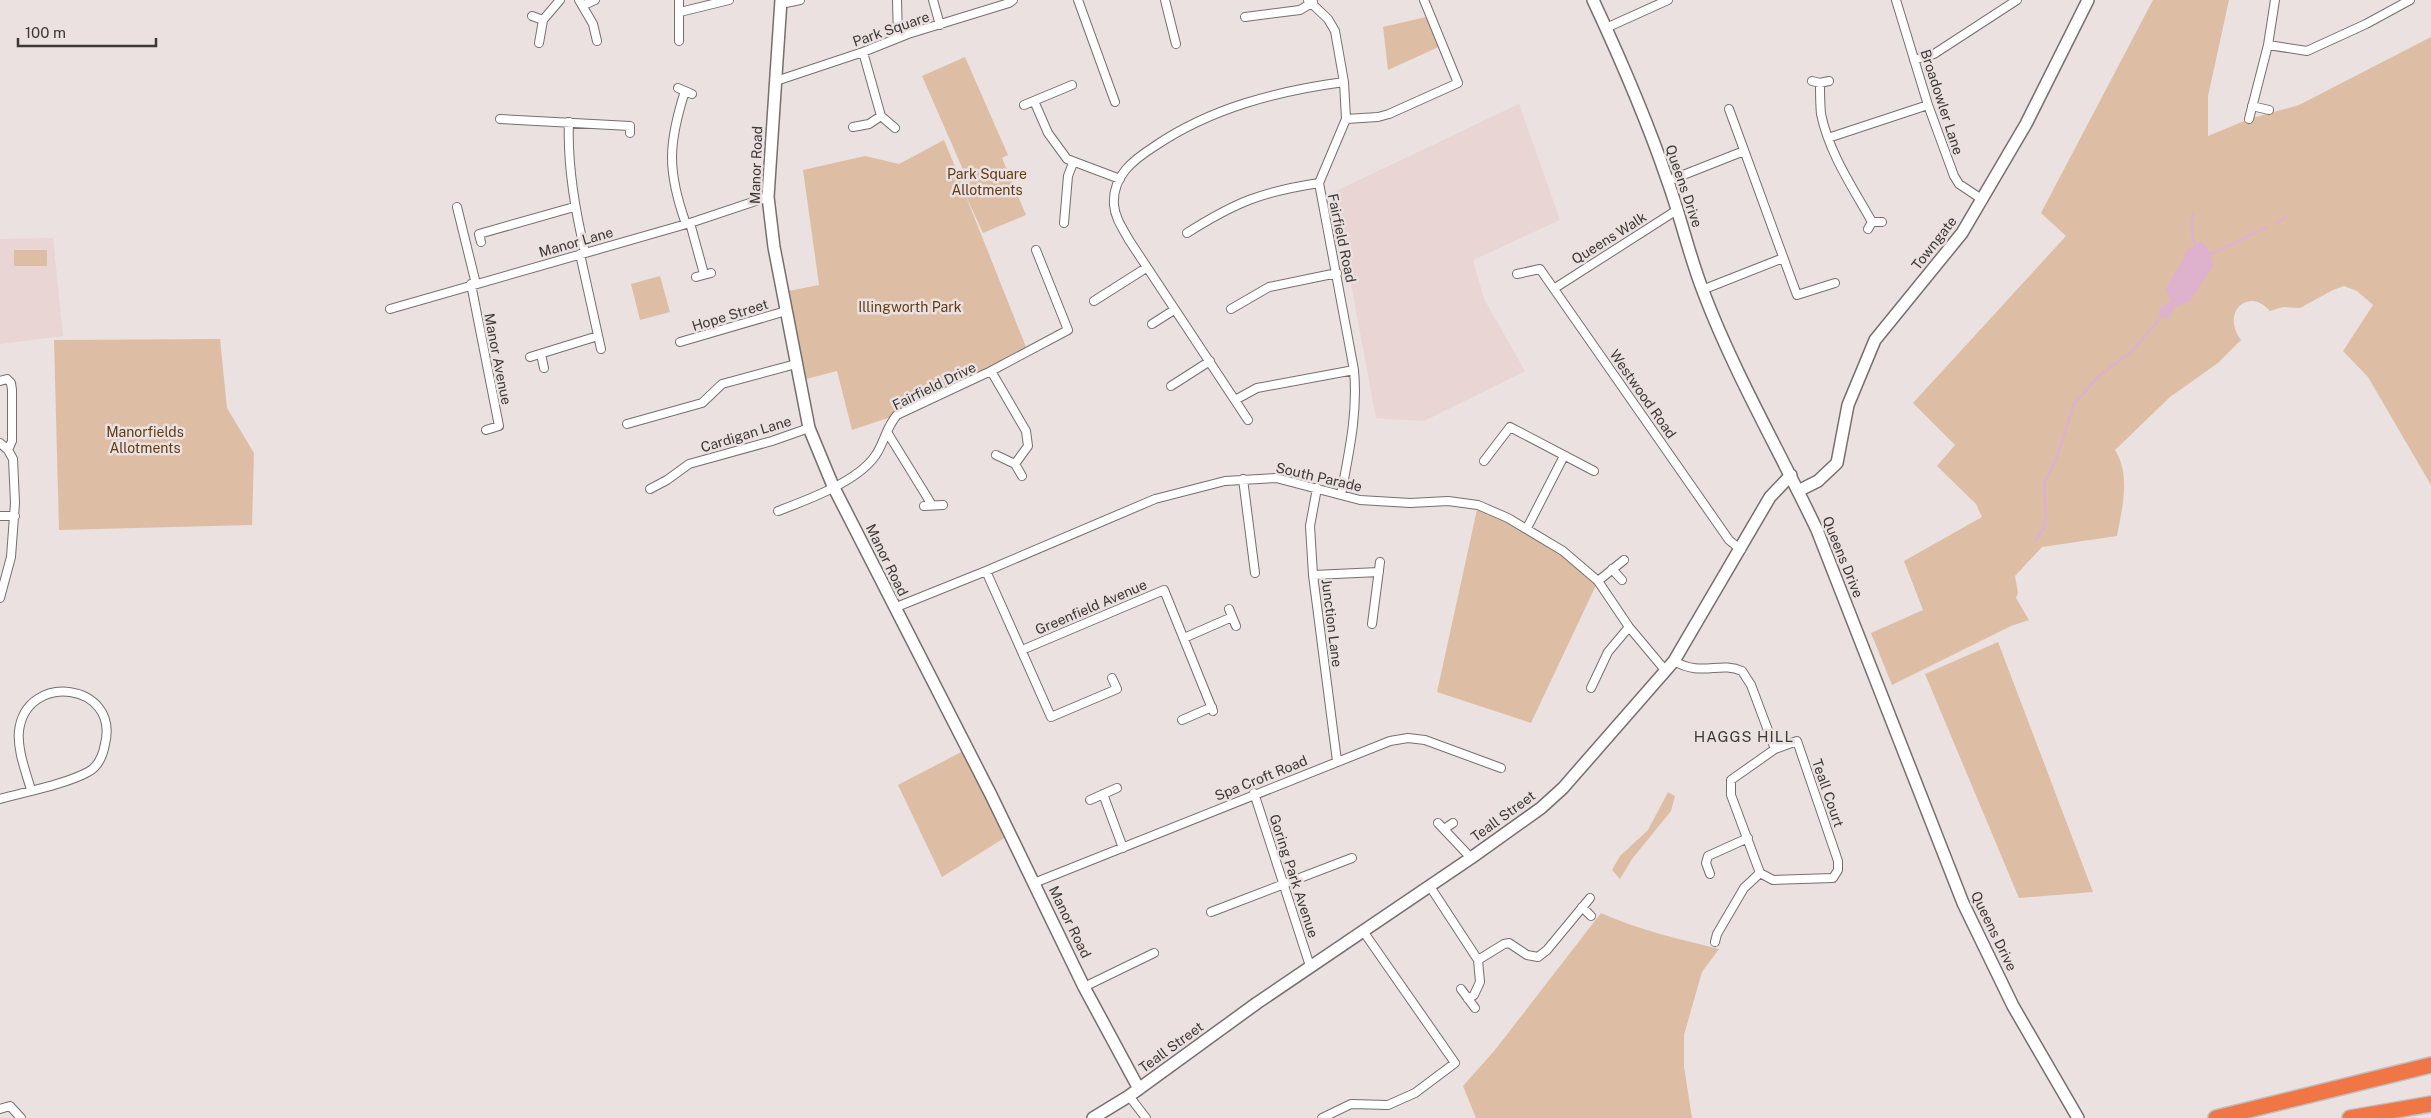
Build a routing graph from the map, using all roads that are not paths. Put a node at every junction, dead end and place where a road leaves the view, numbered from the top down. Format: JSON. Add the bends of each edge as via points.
{"nodes":[{"id":1,"x":560,"y":0,"type":"edge"},
{"id":2,"x":595,"y":0,"type":"edge"},
{"id":3,"x":679,"y":0,"type":"edge"},
{"id":4,"x":729,"y":0,"type":"edge"},
{"id":5,"x":800,"y":0,"type":"edge"},
{"id":6,"x":897,"y":0,"type":"edge"},
{"id":7,"x":932,"y":0,"type":"edge"},
{"id":8,"x":1014,"y":0,"type":"edge"},
{"id":9,"x":1078,"y":0,"type":"edge"},
{"id":10,"x":1168,"y":0,"type":"edge"},
{"id":11,"x":1424,"y":0,"type":"edge"},
{"id":12,"x":1593,"y":0,"type":"edge"},
{"id":13,"x":1668,"y":0,"type":"edge"},
{"id":14,"x":1896,"y":0,"type":"edge"},
{"id":15,"x":2017,"y":0,"type":"edge"},
{"id":16,"x":2088,"y":0,"type":"edge"},
{"id":17,"x":2274,"y":0,"type":"edge"},
{"id":18,"x":2410,"y":0,"type":"edge"},
{"id":19,"x":1311,"y":1,"type":"edge"},
{"id":20,"x":781,"y":2,"type":"edge"},
{"id":21,"x":582,"y":3,"type":"edge"},
{"id":22,"x":680,"y":12,"type":"junction"},
{"id":23,"x":532,"y":16,"type":"dead end"},
{"id":24,"x":1245,"y":17,"type":"dead end"},
{"id":25,"x":542,"y":20,"type":"junction"},
{"id":26,"x":940,"y":25,"type":"junction"},
{"id":27,"x":1606,"y":28,"type":"junction"},
{"id":28,"x":898,"y":38,"type":"junction"},
{"id":29,"x":597,"y":41,"type":"dead end"},
{"id":30,"x":679,"y":41,"type":"dead end"},
{"id":31,"x":539,"y":43,"type":"dead end"},
{"id":32,"x":1176,"y":44,"type":"dead end"},
{"id":33,"x":2268,"y":45,"type":"junction"},
{"id":34,"x":863,"y":52,"type":"junction"},
{"id":35,"x":1914,"y":60,"type":"junction"},
{"id":36,"x":776,"y":81,"type":"junction"},
{"id":37,"x":1829,"y":81,"type":"dead end"},
{"id":38,"x":1344,"y":82,"type":"junction"},
{"id":39,"x":1072,"y":85,"type":"dead end"},
{"id":40,"x":685,"y":91,"type":"dead end"},
{"id":41,"x":1034,"y":101,"type":"junction"},
{"id":42,"x":1115,"y":102,"type":"dead end"},
{"id":43,"x":1024,"y":105,"type":"dead end"},
{"id":44,"x":1928,"y":105,"type":"junction"},
{"id":45,"x":2252,"y":106,"type":"junction"},
{"id":46,"x":1729,"y":109,"type":"dead end"},
{"id":47,"x":2269,"y":110,"type":"dead end"},
{"id":48,"x":881,"y":116,"type":"junction"},
{"id":49,"x":500,"y":119,"type":"dead end"},
{"id":50,"x":1346,"y":119,"type":"junction"},
{"id":51,"x":2249,"y":119,"type":"dead end"},
{"id":52,"x":569,"y":122,"type":"junction"},
{"id":53,"x":854,"y":127,"type":"dead end"},
{"id":54,"x":895,"y":128,"type":"dead end"},
{"id":55,"x":630,"y":133,"type":"dead end"},
{"id":56,"x":1828,"y":138,"type":"junction"},
{"id":57,"x":1744,"y":151,"type":"junction"},
{"id":58,"x":1073,"y":163,"type":"junction"},
{"id":59,"x":1120,"y":179,"type":"junction"},
{"id":60,"x":1668,"y":181,"type":"junction"},
{"id":61,"x":1318,"y":183,"type":"junction"},
{"id":62,"x":768,"y":197,"type":"junction"},
{"id":63,"x":1983,"y":200,"type":"junction"},
{"id":64,"x":457,"y":207,"type":"dead end"},
{"id":65,"x":574,"y":207,"type":"junction"},
{"id":66,"x":1677,"y":210,"type":"junction"},
{"id":67,"x":1882,"y":222,"type":"dead end"},
{"id":68,"x":1064,"y":223,"type":"dead end"},
{"id":69,"x":688,"y":224,"type":"junction"},
{"id":70,"x":1187,"y":233,"type":"dead end"},
{"id":71,"x":481,"y":242,"type":"dead end"},
{"id":72,"x":1036,"y":250,"type":"dead end"},
{"id":73,"x":582,"y":253,"type":"junction"},
{"id":74,"x":1784,"y":258,"type":"junction"},
{"id":75,"x":1146,"y":268,"type":"junction"},
{"id":76,"x":1337,"y":274,"type":"junction"},
{"id":77,"x":1517,"y":274,"type":"dead end"},
{"id":78,"x":704,"y":275,"type":"dead end"},
{"id":79,"x":1835,"y":283,"type":"dead end"},
{"id":80,"x":473,"y":284,"type":"junction"},
{"id":81,"x":1555,"y":288,"type":"junction"},
{"id":82,"x":1702,"y":290,"type":"junction"},
{"id":83,"x":1094,"y":301,"type":"dead end"},
{"id":84,"x":390,"y":309,"type":"dead end"},
{"id":85,"x":1230,"y":309,"type":"dead end"},
{"id":86,"x":1174,"y":310,"type":"junction"},
{"id":87,"x":786,"y":311,"type":"junction"},
{"id":88,"x":1152,"y":324,"type":"dead end"},
{"id":89,"x":598,"y":336,"type":"junction"},
{"id":90,"x":680,"y":342,"type":"dead end"},
{"id":91,"x":601,"y":349,"type":"dead end"},
{"id":92,"x":541,"y":354,"type":"junction"},
{"id":93,"x":530,"y":357,"type":"dead end"},
{"id":94,"x":1210,"y":361,"type":"junction"},
{"id":95,"x":796,"y":364,"type":"junction"},
{"id":96,"x":544,"y":368,"type":"dead end"},
{"id":97,"x":1354,"y":370,"type":"junction"},
{"id":98,"x":991,"y":371,"type":"junction"},
{"id":99,"x":0,"y":381,"type":"edge"},
{"id":100,"x":1171,"y":386,"type":"dead end"},
{"id":101,"x":1235,"y":400,"type":"junction"},
{"id":102,"x":1248,"y":420,"type":"dead end"},
{"id":103,"x":627,"y":424,"type":"dead end"},
{"id":104,"x":809,"y":428,"type":"junction"},
{"id":105,"x":486,"y":430,"type":"dead end"},
{"id":106,"x":887,"y":432,"type":"junction"},
{"id":107,"x":0,"y":443,"type":"edge"},
{"id":108,"x":8,"y":450,"type":"junction"},
{"id":109,"x":996,"y":454,"type":"dead end"},
{"id":110,"x":1564,"y":456,"type":"junction"},
{"id":111,"x":1484,"y":461,"type":"dead end"},
{"id":112,"x":1015,"y":464,"type":"junction"},
{"id":113,"x":1594,"y":471,"type":"dead end"},
{"id":114,"x":1791,"y":474,"type":"junction"},
{"id":115,"x":1022,"y":476,"type":"dead end"},
{"id":116,"x":1243,"y":479,"type":"junction"},
{"id":117,"x":833,"y":486,"type":"junction"},
{"id":118,"x":1317,"y":488,"type":"junction"},
{"id":119,"x":650,"y":489,"type":"dead end"},
{"id":120,"x":1798,"y":491,"type":"junction"},
{"id":121,"x":1341,"y":495,"type":"junction"},
{"id":122,"x":943,"y":505,"type":"dead end"},
{"id":123,"x":778,"y":511,"type":"dead end"},
{"id":124,"x":0,"y":516,"type":"edge"},
{"id":125,"x":15,"y":516,"type":"junction"},
{"id":126,"x":1527,"y":528,"type":"junction"},
{"id":127,"x":1741,"y":550,"type":"junction"},
{"id":128,"x":1624,"y":560,"type":"dead end"},
{"id":129,"x":1380,"y":562,"type":"dead end"},
{"id":130,"x":1612,"y":569,"type":"junction"},
{"id":131,"x":986,"y":571,"type":"junction"},
{"id":132,"x":1379,"y":572,"type":"junction"},
{"id":133,"x":1255,"y":573,"type":"dead end"},
{"id":134,"x":1313,"y":575,"type":"junction"},
{"id":135,"x":1622,"y":580,"type":"dead end"},
{"id":136,"x":1598,"y":581,"type":"junction"},
{"id":137,"x":0,"y":598,"type":"edge"},
{"id":138,"x":894,"y":608,"type":"junction"},
{"id":139,"x":1229,"y":609,"type":"dead end"},
{"id":140,"x":1232,"y":618,"type":"junction"},
{"id":141,"x":1372,"y":624,"type":"dead end"},
{"id":142,"x":1236,"y":626,"type":"dead end"},
{"id":143,"x":1629,"y":627,"type":"junction"},
{"id":144,"x":1184,"y":638,"type":"junction"},
{"id":145,"x":1022,"y":650,"type":"junction"},
{"id":146,"x":1674,"y":661,"type":"junction"},
{"id":147,"x":1665,"y":670,"type":"junction"},
{"id":148,"x":1112,"y":678,"type":"dead end"},
{"id":149,"x":1591,"y":688,"type":"dead end"},
{"id":150,"x":1182,"y":720,"type":"dead end"},
{"id":151,"x":1775,"y":749,"type":"junction"},
{"id":152,"x":1337,"y":761,"type":"junction"},
{"id":153,"x":1501,"y":768,"type":"dead end"},
{"id":154,"x":1118,"y":788,"type":"dead end"},
{"id":155,"x":31,"y":790,"type":"junction"},
{"id":156,"x":1254,"y":793,"type":"junction"},
{"id":157,"x":1104,"y":794,"type":"junction"},
{"id":158,"x":0,"y":799,"type":"edge"},
{"id":159,"x":1090,"y":800,"type":"dead end"},
{"id":160,"x":1453,"y":823,"type":"dead end"},
{"id":161,"x":1748,"y":838,"type":"junction"},
{"id":162,"x":1123,"y":848,"type":"junction"},
{"id":163,"x":1352,"y":858,"type":"dead end"},
{"id":164,"x":1471,"y":858,"type":"junction"},
{"id":165,"x":1710,"y":874,"type":"dead end"},
{"id":166,"x":1760,"y":874,"type":"junction"},
{"id":167,"x":1034,"y":883,"type":"junction"},
{"id":168,"x":1284,"y":884,"type":"junction"},
{"id":169,"x":1429,"y":885,"type":"junction"},
{"id":170,"x":1590,"y":898,"type":"dead end"},
{"id":171,"x":1582,"y":908,"type":"junction"},
{"id":172,"x":1212,"y":912,"type":"dead end"},
{"id":173,"x":1591,"y":916,"type":"dead end"},
{"id":174,"x":1363,"y":930,"type":"junction"},
{"id":175,"x":1715,"y":942,"type":"dead end"},
{"id":176,"x":1154,"y":953,"type":"dead end"},
{"id":177,"x":1478,"y":960,"type":"junction"},
{"id":178,"x":1310,"y":966,"type":"junction"},
{"id":179,"x":1084,"y":987,"type":"junction"},
{"id":180,"x":1461,"y":989,"type":"dead end"},
{"id":181,"x":1468,"y":998,"type":"junction"},
{"id":182,"x":1475,"y":1008,"type":"dead end"},
{"id":183,"x":1422,"y":1015,"type":"junction"},
{"id":184,"x":1415,"y":1022,"type":"dead end"},
{"id":185,"x":2431,"y":1065,"type":"edge"},
{"id":186,"x":1139,"y":1089,"type":"junction"},
{"id":187,"x":1129,"y":1096,"type":"junction"},
{"id":188,"x":2431,"y":1104,"type":"edge"},
{"id":189,"x":0,"y":1109,"type":"edge"},
{"id":190,"x":21,"y":1118,"type":"edge"},
{"id":191,"x":1093,"y":1118,"type":"edge"},
{"id":192,"x":1146,"y":1118,"type":"edge"},
{"id":193,"x":1322,"y":1118,"type":"edge"},
{"id":194,"x":2078,"y":1118,"type":"edge"},
{"id":195,"x":2216,"y":1118,"type":"edge"},
{"id":196,"x":2350,"y":1118,"type":"edge"}],
"edges":[{"from":1,"to":25,"type":"street"},
{"from":2,"to":21,"type":"street"},
{"from":3,"to":22,"type":"street"},
{"from":4,"to":22,"type":"street"},
{"from":5,"to":20,"type":"street"},
{"from":6,"to":28,"type":"street"},
{"from":7,"to":26,"type":"street"},
{"from":8,"to":26,"type":"street","name":"Park Square"},
{"from":9,"to":42,"type":"street"},
{"from":10,"to":32,"type":"street"},
{"from":11,"to":50,"type":"street","via":[[1458,83],[1389,114]]},
{"from":12,"to":27,"type":"street","name":"Queens Drive"},
{"from":13,"to":27,"type":"street"},
{"from":14,"to":35,"type":"street","name":"Broadowler Lane"},
{"from":15,"to":35,"type":"street","via":[[1934,54]]},
{"from":16,"to":63,"type":"street","name":"Towngate","via":[[2026,124]]},
{"from":17,"to":33,"type":"street"},
{"from":18,"to":33,"type":"street","via":[[2307,51]]},
{"from":19,"to":24,"type":"street","via":[[1300,10]]},
{"from":19,"to":38,"type":"street","name":"Fairfield Road","via":[[1335,31]]},
{"from":20,"to":36,"type":"street","name":"Manor Road"},
{"from":21,"to":29,"type":"street"},
{"from":22,"to":30,"type":"street"},
{"from":23,"to":25,"type":"street"},
{"from":25,"to":31,"type":"street"},
{"from":26,"to":28,"type":"street","name":"Park Square"},
{"from":27,"to":60,"type":"street","name":"Queens Drive"},
{"from":28,"to":34,"type":"street","name":"Park Square"},
{"from":33,"to":45,"type":"street"},
{"from":34,"to":36,"type":"street","name":"Park Square"},
{"from":34,"to":48,"type":"street"},
{"from":35,"to":44,"type":"street","name":"Broadowler Lane"},
{"from":36,"to":62,"type":"street","name":"Manor Road"},
{"from":37,"to":56,"type":"street","via":[[1816,82]]},
{"from":38,"to":50,"type":"street","name":"Fairfield Road"},
{"from":38,"to":59,"type":"street","via":[[1250,101],[1178,130],[1134,160]]},
{"from":39,"to":41,"type":"street"},
{"from":40,"to":69,"type":"street","via":[[675,126],[671,167],[673,185]]},
{"from":41,"to":43,"type":"street"},
{"from":41,"to":58,"type":"street","via":[[1048,134],[1060,152]]},
{"from":44,"to":56,"type":"street"},
{"from":44,"to":63,"type":"street","name":"Broadowler Lane","via":[[1954,176],[1959,184]]},
{"from":45,"to":47,"type":"street"},
{"from":45,"to":51,"type":"street"},
{"from":46,"to":57,"type":"street"},
{"from":48,"to":53,"type":"street","via":[[869,124]]},
{"from":48,"to":54,"type":"street"},
{"from":49,"to":52,"type":"street"},
{"from":50,"to":61,"type":"street","name":"Fairfield Road"},
{"from":52,"to":55,"type":"street","via":[[630,126]]},
{"from":52,"to":65,"type":"street"},
{"from":56,"to":67,"type":"street","via":[[1870,225]]},
{"from":57,"to":60,"type":"street"},
{"from":57,"to":74,"type":"street"},
{"from":58,"to":59,"type":"street"},
{"from":58,"to":68,"type":"street","via":[[1068,176]]},
{"from":59,"to":75,"type":"street","via":[[1115,192],[1116,218]]},
{"from":60,"to":66,"type":"street","name":"Queens Drive"},
{"from":61,"to":70,"type":"street","via":[[1258,195],[1235,204]]},
{"from":61,"to":76,"type":"street","name":"Fairfield Road"},
{"from":62,"to":69,"type":"street","name":"Manor Lane"},
{"from":62,"to":87,"type":"street","name":"Manor Road"},
{"from":63,"to":120,"type":"street","name":"Towngate","via":[[1962,233],[1875,340],[1848,404],[1837,463],[1818,482]]},
{"from":64,"to":80,"type":"street"},
{"from":65,"to":71,"type":"street","via":[[479,234]]},
{"from":65,"to":73,"type":"street"},
{"from":66,"to":81,"type":"street","name":"Queens Walk"},
{"from":66,"to":82,"type":"street","name":"Queens Drive"},
{"from":69,"to":73,"type":"street","name":"Manor Lane"},
{"from":69,"to":78,"type":"street"},
{"from":72,"to":98,"type":"street","name":"Fairfield Drive","via":[[1068,330]]},
{"from":73,"to":80,"type":"street","name":"Manor Lane"},
{"from":73,"to":89,"type":"street"},
{"from":74,"to":79,"type":"street","via":[[1797,296]]},
{"from":74,"to":82,"type":"street"},
{"from":75,"to":83,"type":"street"},
{"from":75,"to":86,"type":"street"},
{"from":76,"to":85,"type":"street","via":[[1269,287]]},
{"from":76,"to":97,"type":"street","name":"Fairfield Road"},
{"from":77,"to":81,"type":"street","name":"Westwood Road","via":[[1540,269]]},
{"from":80,"to":84,"type":"street","name":"Manor Lane"},
{"from":80,"to":105,"type":"street","name":"Manor Avenue","via":[[499,426]]},
{"from":81,"to":127,"type":"street","name":"Westwood Road","via":[[1729,540]]},
{"from":82,"to":114,"type":"street","name":"Queens Drive","via":[[1735,365]]},
{"from":86,"to":88,"type":"street"},
{"from":86,"to":94,"type":"street"},
{"from":87,"to":90,"type":"street","name":"Hope Street"},
{"from":87,"to":95,"type":"street","name":"Manor Road"},
{"from":89,"to":91,"type":"street"},
{"from":89,"to":92,"type":"street"},
{"from":92,"to":93,"type":"street"},
{"from":92,"to":96,"type":"street"},
{"from":94,"to":100,"type":"street"},
{"from":94,"to":101,"type":"street"},
{"from":95,"to":103,"type":"street","via":[[722,384],[702,403]]},
{"from":95,"to":104,"type":"street","name":"Manor Road"},
{"from":97,"to":101,"type":"street","via":[[1257,388]]},
{"from":97,"to":121,"type":"street","name":"Fairfield Road","via":[[1356,414]]},
{"from":98,"to":106,"type":"street","name":"Fairfield Drive","via":[[896,415]]},
{"from":98,"to":112,"type":"street","via":[[1026,431],[1028,446]]},
{"from":99,"to":108,"type":"street","via":[[6,379],[12,390],[12,441]]},
{"from":101,"to":102,"type":"street"},
{"from":104,"to":117,"type":"street","name":"Manor Road"},
{"from":104,"to":119,"type":"street","name":"Cardigan Lane","via":[[689,464]]},
{"from":106,"to":117,"type":"street","name":"Fairfield Drive","via":[[879,451],[866,467]]},
{"from":106,"to":122,"type":"street","via":[[928,505]]},
{"from":107,"to":108,"type":"street"},
{"from":108,"to":125,"type":"street","via":[[13,459]]},
{"from":109,"to":112,"type":"street"},
{"from":110,"to":111,"type":"street","via":[[1510,426]]},
{"from":110,"to":113,"type":"street"},
{"from":110,"to":126,"type":"street"},
{"from":112,"to":115,"type":"street"},
{"from":114,"to":120,"type":"street","name":"Queens Drive"},
{"from":114,"to":127,"type":"street","name":"Teall Street","via":[[1770,497]]},
{"from":116,"to":118,"type":"street","name":"South Parade","via":[[1276,478]]},
{"from":116,"to":131,"type":"street","name":"South Parade","via":[[1155,499]]},
{"from":116,"to":133,"type":"street"},
{"from":117,"to":123,"type":"street","name":"Fairfield Drive"},
{"from":117,"to":138,"type":"street","name":"Manor Road"},
{"from":118,"to":121,"type":"street","name":"South Parade"},
{"from":118,"to":134,"type":"street","name":"Junction Lane","via":[[1310,526]]},
{"from":120,"to":194,"type":"street","name":"Queens Drive","via":[[1859,635],[1962,903],[2013,1006]]},
{"from":121,"to":126,"type":"street","name":"South Parade","via":[[1360,500],[1448,501],[1478,505]]},
{"from":124,"to":125,"type":"street"},
{"from":125,"to":137,"type":"street","via":[[11,557]]},
{"from":126,"to":136,"type":"street","name":"South Parade","via":[[1563,551]]},
{"from":127,"to":146,"type":"street","name":"Teall Street"},
{"from":128,"to":130,"type":"street"},
{"from":129,"to":132,"type":"street"},
{"from":130,"to":135,"type":"street"},
{"from":130,"to":136,"type":"street"},
{"from":131,"to":138,"type":"street","name":"South Parade"},
{"from":131,"to":145,"type":"street"},
{"from":132,"to":134,"type":"street"},
{"from":132,"to":141,"type":"street"},
{"from":134,"to":152,"type":"street","name":"Junction Lane"},
{"from":136,"to":143,"type":"street","name":"South Parade"},
{"from":138,"to":167,"type":"street","name":"Manor Road"},
{"from":139,"to":140,"type":"street"},
{"from":140,"to":142,"type":"street"},
{"from":140,"to":144,"type":"street"},
{"from":143,"to":147,"type":"street","name":"South Parade"},
{"from":143,"to":149,"type":"street","via":[[1608,652]]},
{"from":144,"to":145,"type":"street","name":"Greenfield Avenue","via":[[1164,590]]},
{"from":144,"to":150,"type":"street","name":"Greenfield Avenue","via":[[1212,709]]},
{"from":145,"to":148,"type":"street","via":[[1052,717],[1117,689]]},
{"from":146,"to":147,"type":"street","name":"Teall Street"},
{"from":146,"to":151,"type":"street","via":[[1687,668],[1742,671],[1751,685]]},
{"from":147,"to":164,"type":"street","name":"Teall Street","via":[[1563,788],[1541,808]]},
{"from":151,"to":161,"type":"street","name":"Teall Court","via":[[1731,780],[1731,795]]},
{"from":151,"to":166,"type":"street","name":"Teall Court","via":[[1797,740],[1835,851],[1838,870],[1833,878],[1826,879],[1773,880]]},
{"from":152,"to":153,"type":"street","name":"Spa Croft Road","via":[[1390,741],[1408,738],[1431,742]]},
{"from":152,"to":156,"type":"street","name":"Spa Croft Road"},
{"from":154,"to":157,"type":"street"},
{"from":155,"to":155,"type":"street","via":[[88,772],[98,763],[108,735],[105,719],[86,696],[73,690],[56,691],[42,696],[22,717],[20,747]]},
{"from":155,"to":158,"type":"street"},
{"from":156,"to":162,"type":"street","name":"Spa Croft Road"},
{"from":156,"to":168,"type":"street","name":"Goring Park Avenue"},
{"from":157,"to":159,"type":"street"},
{"from":157,"to":162,"type":"street"},
{"from":160,"to":164,"type":"street","via":[[1441,826]]},
{"from":161,"to":165,"type":"street","via":[[1708,856],[1706,862]]},
{"from":161,"to":166,"type":"street","name":"Teall Court"},
{"from":162,"to":167,"type":"street","name":"Spa Croft Road"},
{"from":163,"to":168,"type":"street"},
{"from":164,"to":169,"type":"street","name":"Teall Street"},
{"from":166,"to":175,"type":"street","via":[[1744,888]]},
{"from":167,"to":179,"type":"street","name":"Manor Road"},
{"from":168,"to":172,"type":"street"},
{"from":168,"to":178,"type":"street","name":"Goring Park Avenue"},
{"from":169,"to":174,"type":"street","name":"Teall Street"},
{"from":169,"to":177,"type":"street"},
{"from":170,"to":171,"type":"street"},
{"from":171,"to":173,"type":"street"},
{"from":171,"to":177,"type":"street","via":[[1538,957],[1527,955],[1509,943]]},
{"from":174,"to":178,"type":"street","name":"Teall Street"},
{"from":174,"to":183,"type":"street"},
{"from":176,"to":179,"type":"street"},
{"from":177,"to":181,"type":"street","via":[[1480,982],[1474,995]]},
{"from":178,"to":186,"type":"street","name":"Teall Street"},
{"from":179,"to":186,"type":"street","name":"Manor Road"},
{"from":180,"to":181,"type":"street"},
{"from":181,"to":182,"type":"street"},
{"from":183,"to":184,"type":"street"},
{"from":183,"to":193,"type":"street","via":[[1455,1063],[1415,1093],[1388,1105],[1351,1104]]},
{"from":185,"to":195,"type":"highway"},
{"from":186,"to":187,"type":"street","name":"Teall Street"},
{"from":187,"to":191,"type":"street","name":"Teall Street"},
{"from":187,"to":192,"type":"street"},
{"from":188,"to":196,"type":"highway"},
{"from":189,"to":190,"type":"street","via":[[10,1106]]}]}
